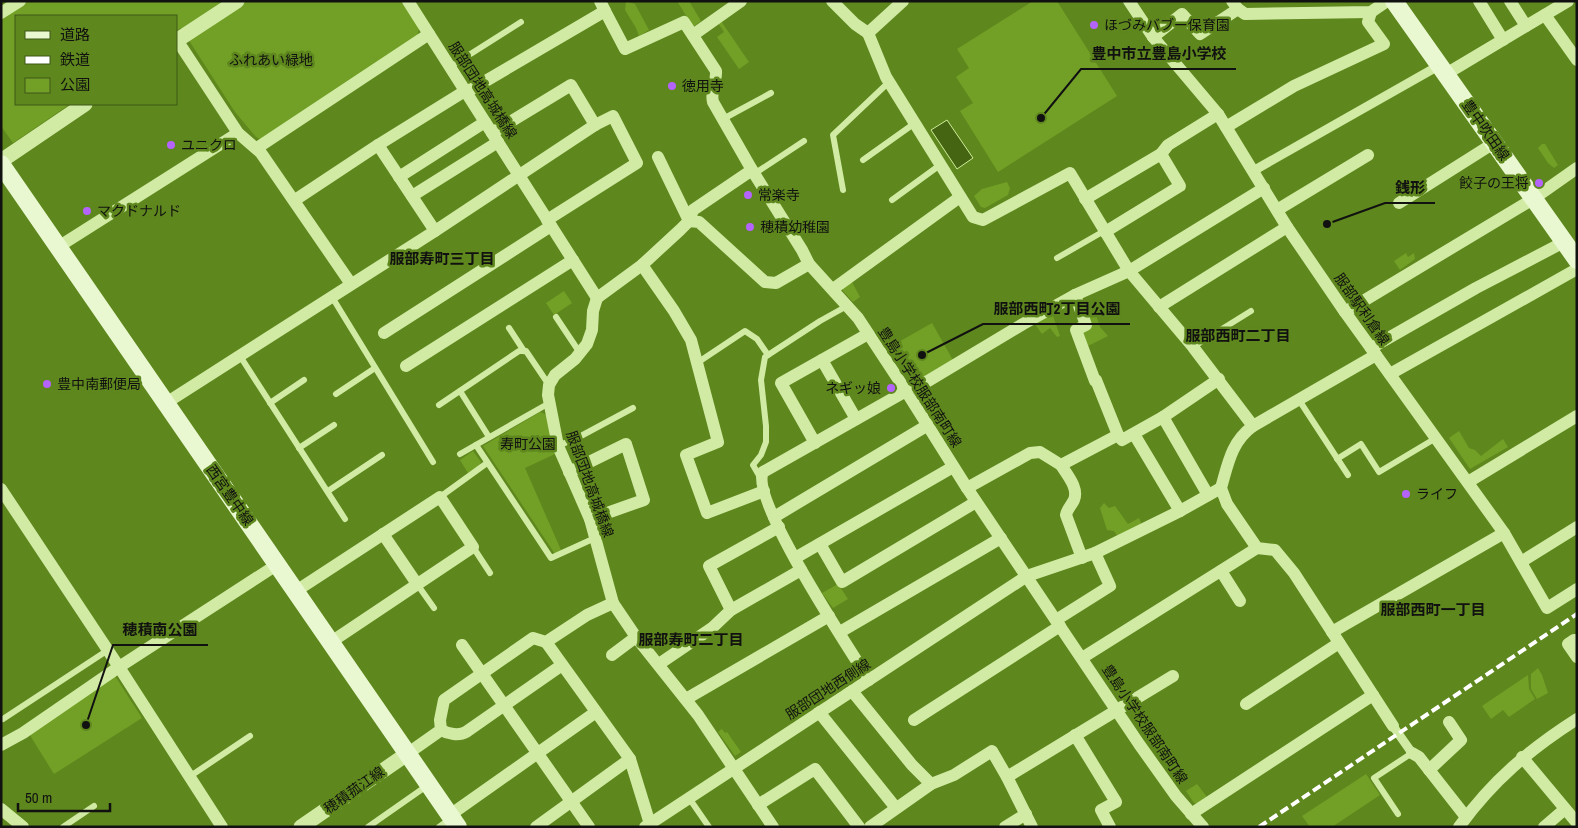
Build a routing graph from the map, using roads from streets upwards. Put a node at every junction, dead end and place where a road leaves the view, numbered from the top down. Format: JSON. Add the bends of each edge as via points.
{"nodes":[{"id":1,"x":20,"y":1,"type":"edge"},
{"id":2,"x":237,"y":1,"type":"edge"},
{"id":3,"x":717,"y":1,"type":"edge"},
{"id":4,"x":742,"y":1,"type":"edge"},
{"id":5,"x":832,"y":1,"type":"edge"},
{"id":6,"x":903,"y":1,"type":"edge"},
{"id":7,"x":1129,"y":1,"type":"edge"},
{"id":8,"x":1292,"y":1,"type":"edge"},
{"id":9,"x":1387,"y":1,"type":"edge"},
{"id":10,"x":1394,"y":1,"type":"edge"},
{"id":11,"x":1479,"y":1,"type":"edge"},
{"id":12,"x":1510,"y":1,"type":"edge"},
{"id":13,"x":409,"y":2,"type":"edge"},
{"id":14,"x":1567,"y":2,"type":"edge"},
{"id":15,"x":1235,"y":5,"type":"edge"},
{"id":16,"x":603,"y":6,"type":"edge"},
{"id":17,"x":724,"y":12,"type":"junction"},
{"id":18,"x":1300,"y":12,"type":"junction"},
{"id":19,"x":1371,"y":12,"type":"junction"},
{"id":20,"x":1,"y":13,"type":"edge"},
{"id":21,"x":1545,"y":15,"type":"junction"},
{"id":22,"x":1526,"y":26,"type":"junction"},
{"id":23,"x":868,"y":33,"type":"junction"},
{"id":24,"x":429,"y":34,"type":"junction"},
{"id":25,"x":693,"y":34,"type":"junction"},
{"id":26,"x":1153,"y":37,"type":"junction"},
{"id":27,"x":178,"y":40,"type":"edge"},
{"id":28,"x":1503,"y":40,"type":"junction"},
{"id":29,"x":178,"y":43,"type":"edge"},
{"id":30,"x":1577,"y":60,"type":"edge"},
{"id":31,"x":1443,"y":70,"type":"junction"},
{"id":32,"x":465,"y":91,"type":"junction"},
{"id":33,"x":83,"y":105,"type":"edge"},
{"id":34,"x":1218,"y":114,"type":"junction"},
{"id":35,"x":485,"y":122,"type":"junction"},
{"id":36,"x":595,"y":125,"type":"junction"},
{"id":37,"x":1226,"y":127,"type":"junction"},
{"id":38,"x":238,"y":133,"type":"junction"},
{"id":39,"x":495,"y":137,"type":"junction"},
{"id":40,"x":1494,"y":143,"type":"junction"},
{"id":41,"x":378,"y":145,"type":"junction"},
{"id":42,"x":257,"y":148,"type":"junction"},
{"id":43,"x":1161,"y":154,"type":"junction"},
{"id":44,"x":1368,"y":155,"type":"dead end"},
{"id":45,"x":658,"y":157,"type":"dead end"},
{"id":46,"x":1,"y":163,"type":"edge"},
{"id":47,"x":1577,"y":168,"type":"edge"},
{"id":48,"x":753,"y":172,"type":"junction"},
{"id":49,"x":1253,"y":172,"type":"junction"},
{"id":50,"x":519,"y":174,"type":"junction"},
{"id":51,"x":399,"y":177,"type":"junction"},
{"id":52,"x":1264,"y":188,"type":"junction"},
{"id":53,"x":412,"y":196,"type":"junction"},
{"id":54,"x":960,"y":196,"type":"junction"},
{"id":55,"x":1085,"y":198,"type":"junction"},
{"id":56,"x":1533,"y":199,"type":"junction"},
{"id":57,"x":295,"y":200,"type":"junction"},
{"id":58,"x":1399,"y":203,"type":"dead end"},
{"id":59,"x":1277,"y":210,"type":"junction"},
{"id":60,"x":690,"y":221,"type":"junction"},
{"id":61,"x":549,"y":223,"type":"junction"},
{"id":62,"x":1287,"y":227,"type":"junction"},
{"id":63,"x":435,"y":231,"type":"junction"},
{"id":64,"x":1105,"y":232,"type":"junction"},
{"id":65,"x":58,"y":247,"type":"junction"},
{"id":66,"x":1572,"y":250,"type":"edge"},
{"id":67,"x":573,"y":260,"type":"junction"},
{"id":68,"x":809,"y":264,"type":"junction"},
{"id":69,"x":642,"y":265,"type":"junction"},
{"id":70,"x":1577,"y":268,"type":"edge"},
{"id":71,"x":1129,"y":271,"type":"junction"},
{"id":72,"x":351,"y":284,"type":"junction"},
{"id":73,"x":833,"y":289,"type":"junction"},
{"id":74,"x":1075,"y":295,"type":"junction"},
{"id":75,"x":597,"y":298,"type":"junction"},
{"id":76,"x":1159,"y":307,"type":"junction"},
{"id":77,"x":1345,"y":312,"type":"junction"},
{"id":78,"x":384,"y":333,"type":"dead end"},
{"id":79,"x":868,"y":334,"type":"junction"},
{"id":80,"x":1373,"y":351,"type":"junction"},
{"id":81,"x":822,"y":360,"type":"junction"},
{"id":82,"x":406,"y":366,"type":"dead end"},
{"id":83,"x":1390,"y":374,"type":"junction"},
{"id":84,"x":1219,"y":379,"type":"junction"},
{"id":85,"x":906,"y":391,"type":"junction"},
{"id":86,"x":166,"y":403,"type":"junction"},
{"id":87,"x":1577,"y":416,"type":"edge"},
{"id":88,"x":1163,"y":417,"type":"junction"},
{"id":89,"x":856,"y":419,"type":"junction"},
{"id":90,"x":928,"y":425,"type":"junction"},
{"id":91,"x":1253,"y":426,"type":"junction"},
{"id":92,"x":1134,"y":434,"type":"junction"},
{"id":93,"x":1118,"y":436,"type":"junction"},
{"id":94,"x":815,"y":443,"type":"junction"},
{"id":95,"x":1061,"y":465,"type":"junction"},
{"id":96,"x":953,"y":466,"type":"junction"},
{"id":97,"x":569,"y":472,"type":"junction"},
{"id":98,"x":1468,"y":482,"type":"junction"},
{"id":99,"x":763,"y":485,"type":"junction"},
{"id":100,"x":966,"y":488,"type":"junction"},
{"id":101,"x":1220,"y":488,"type":"junction"},
{"id":102,"x":1,"y":489,"type":"edge"},
{"id":103,"x":1208,"y":495,"type":"junction"},
{"id":104,"x":976,"y":502,"type":"junction"},
{"id":105,"x":1180,"y":511,"type":"junction"},
{"id":106,"x":590,"y":519,"type":"junction"},
{"id":107,"x":776,"y":522,"type":"junction"},
{"id":108,"x":1577,"y":527,"type":"edge"},
{"id":109,"x":1504,"y":533,"type":"junction"},
{"id":110,"x":383,"y":534,"type":"junction"},
{"id":111,"x":1001,"y":538,"type":"junction"},
{"id":112,"x":820,"y":544,"type":"junction"},
{"id":113,"x":1257,"y":548,"type":"junction"},
{"id":114,"x":1095,"y":553,"type":"junction"},
{"id":115,"x":1082,"y":558,"type":"junction"},
{"id":116,"x":1521,"y":562,"type":"junction"},
{"id":117,"x":278,"y":564,"type":"junction"},
{"id":118,"x":798,"y":564,"type":"junction"},
{"id":119,"x":1221,"y":571,"type":"junction"},
{"id":120,"x":1027,"y":576,"type":"junction"},
{"id":121,"x":417,"y":584,"type":"junction"},
{"id":122,"x":1577,"y":589,"type":"edge"},
{"id":123,"x":296,"y":591,"type":"junction"},
{"id":124,"x":1240,"y":601,"type":"dead end"},
{"id":125,"x":613,"y":603,"type":"junction"},
{"id":126,"x":731,"y":610,"type":"junction"},
{"id":127,"x":829,"y":616,"type":"junction"},
{"id":128,"x":1058,"y":623,"type":"junction"},
{"id":129,"x":840,"y":632,"type":"junction"},
{"id":130,"x":636,"y":637,"type":"junction"},
{"id":131,"x":1336,"y":637,"type":"junction"},
{"id":132,"x":1574,"y":640,"type":"dead end"},
{"id":133,"x":331,"y":642,"type":"junction"},
{"id":134,"x":546,"y":642,"type":"junction"},
{"id":135,"x":462,"y":645,"type":"dead end"},
{"id":136,"x":612,"y":655,"type":"dead end"},
{"id":137,"x":1577,"y":657,"type":"edge"},
{"id":138,"x":1082,"y":658,"type":"junction"},
{"id":139,"x":659,"y":664,"type":"junction"},
{"id":140,"x":562,"y":665,"type":"junction"},
{"id":141,"x":119,"y":667,"type":"junction"},
{"id":142,"x":482,"y":674,"type":"junction"},
{"id":143,"x":1173,"y":676,"type":"dead end"},
{"id":144,"x":869,"y":680,"type":"junction"},
{"id":145,"x":852,"y":691,"type":"junction"},
{"id":146,"x":1373,"y":695,"type":"junction"},
{"id":147,"x":686,"y":699,"type":"junction"},
{"id":148,"x":1246,"y":704,"type":"dead end"},
{"id":149,"x":504,"y":705,"type":"junction"},
{"id":150,"x":1117,"y":710,"type":"junction"},
{"id":151,"x":596,"y":712,"type":"junction"},
{"id":152,"x":820,"y":712,"type":"junction"},
{"id":153,"x":1577,"y":719,"type":"edge"},
{"id":154,"x":914,"y":720,"type":"dead end"},
{"id":155,"x":1449,"y":722,"type":"dead end"},
{"id":156,"x":1394,"y":726,"type":"joint"},
{"id":157,"x":441,"y":730,"type":"junction"},
{"id":158,"x":1075,"y":735,"type":"junction"},
{"id":159,"x":1,"y":745,"type":"edge"},
{"id":160,"x":538,"y":753,"type":"junction"},
{"id":161,"x":1412,"y":753,"type":"joint"},
{"id":162,"x":407,"y":754,"type":"junction"},
{"id":163,"x":1522,"y":757,"type":"junction"},
{"id":164,"x":630,"y":759,"type":"junction"},
{"id":165,"x":733,"y":769,"type":"junction"},
{"id":166,"x":1429,"y":770,"type":"junction"},
{"id":167,"x":1007,"y":777,"type":"junction"},
{"id":168,"x":931,"y":784,"type":"junction"},
{"id":169,"x":572,"y":802,"type":"junction"},
{"id":170,"x":758,"y":805,"type":"junction"},
{"id":171,"x":896,"y":808,"type":"junction"},
{"id":172,"x":1,"y":809,"type":"edge"},
{"id":173,"x":1565,"y":809,"type":"junction"},
{"id":174,"x":1026,"y":814,"type":"junction"},
{"id":175,"x":1191,"y":814,"type":"junction"},
{"id":176,"x":449,"y":822,"type":"edge"},
{"id":177,"x":1462,"y":822,"type":"edge"},
{"id":178,"x":1577,"y":823,"type":"edge"},
{"id":179,"x":648,"y":825,"type":"edge"},
{"id":180,"x":24,"y":827,"type":"edge"},
{"id":181,"x":222,"y":827,"type":"edge"},
{"id":182,"x":301,"y":827,"type":"edge"},
{"id":183,"x":536,"y":827,"type":"edge"},
{"id":184,"x":589,"y":827,"type":"edge"},
{"id":185,"x":773,"y":827,"type":"edge"},
{"id":186,"x":859,"y":827,"type":"edge"},
{"id":187,"x":870,"y":827,"type":"edge"},
{"id":188,"x":1005,"y":827,"type":"edge"},
{"id":189,"x":1032,"y":827,"type":"edge"},
{"id":190,"x":1110,"y":827,"type":"edge"},
{"id":191,"x":1203,"y":827,"type":"edge"},
{"id":192,"x":1544,"y":827,"type":"edge"}],
"edges":[{"from":1,"to":20,"type":"street"},
{"from":2,"to":27,"type":"street"},
{"from":3,"to":17,"type":"street"},
{"from":4,"to":17,"type":"street"},
{"from":5,"to":23,"type":"street"},
{"from":6,"to":23,"type":"street"},
{"from":7,"to":26,"type":"street","name":"服部駅利倉線"},
{"from":8,"to":18,"type":"street"},
{"from":9,"to":19,"type":"street"},
{"from":10,"to":31,"type":"main road","name":"豊中吹田線"},
{"from":11,"to":28,"type":"street"},
{"from":12,"to":22,"type":"street"},
{"from":13,"to":24,"type":"street","name":"服部団地高城橋線"},
{"from":14,"to":21,"type":"street"},
{"from":15,"to":18,"type":"street","via":[[1245,14]]},
{"from":15,"to":26,"type":"street","via":[[1200,34],[1182,14]]},
{"from":16,"to":25,"type":"street","via":[[625,49],[684,22]]},
{"from":16,"to":32,"type":"street"},
{"from":17,"to":25,"type":"street"},
{"from":18,"to":19,"type":"street"},
{"from":19,"to":37,"type":"street","via":[[1368,22],[1384,44],[1294,86]]},
{"from":21,"to":22,"type":"street"},
{"from":21,"to":30,"type":"street"},
{"from":22,"to":28,"type":"street"},
{"from":23,"to":54,"type":"street","via":[[889,82]]},
{"from":24,"to":32,"type":"street","name":"服部団地高城橋線"},
{"from":24,"to":42,"type":"street"},
{"from":25,"to":48,"type":"street","name":"豊島小学校服部南町線","via":[[716,71],[712,98]]},
{"from":26,"to":34,"type":"street","name":"服部駅利倉線"},
{"from":28,"to":31,"type":"street"},
{"from":29,"to":38,"type":"street"},
{"from":31,"to":40,"type":"main road","name":"豊中吹田線"},
{"from":31,"to":49,"type":"street"},
{"from":32,"to":35,"type":"street","name":"服部団地高城橋線"},
{"from":32,"to":41,"type":"street"},
{"from":33,"to":46,"type":"street"},
{"from":34,"to":37,"type":"street","name":"服部駅利倉線"},
{"from":34,"to":43,"type":"street","via":[[1168,146]]},
{"from":35,"to":39,"type":"street","name":"服部団地高城橋線"},
{"from":35,"to":51,"type":"street"},
{"from":36,"to":39,"type":"street","via":[[571,85]]},
{"from":36,"to":50,"type":"street"},
{"from":36,"to":61,"type":"street","via":[[613,116],[637,164]]},
{"from":37,"to":49,"type":"street","name":"服部駅利倉線"},
{"from":38,"to":42,"type":"street"},
{"from":38,"to":65,"type":"street"},
{"from":39,"to":50,"type":"street","name":"服部団地高城橋線"},
{"from":39,"to":53,"type":"street"},
{"from":40,"to":56,"type":"main road","name":"豊中吹田線"},
{"from":40,"to":58,"type":"street"},
{"from":41,"to":51,"type":"street"},
{"from":41,"to":57,"type":"street"},
{"from":42,"to":57,"type":"street"},
{"from":43,"to":55,"type":"street"},
{"from":43,"to":64,"type":"street","via":[[1180,186]]},
{"from":44,"to":59,"type":"street"},
{"from":45,"to":60,"type":"street"},
{"from":46,"to":65,"type":"main road","name":"西宮豊中線"},
{"from":47,"to":56,"type":"street"},
{"from":48,"to":60,"type":"street","via":[[693,210]]},
{"from":48,"to":68,"type":"street","name":"豊島小学校服部南町線"},
{"from":49,"to":52,"type":"street","name":"服部駅利倉線"},
{"from":50,"to":61,"type":"street","name":"服部団地高城橋線"},
{"from":50,"to":63,"type":"street"},
{"from":51,"to":53,"type":"street"},
{"from":52,"to":59,"type":"street","name":"服部駅利倉線"},
{"from":52,"to":71,"type":"street"},
{"from":53,"to":63,"type":"street"},
{"from":54,"to":55,"type":"street","via":[[974,217],[983,220],[1070,173]]},
{"from":54,"to":73,"type":"street"},
{"from":55,"to":64,"type":"street"},
{"from":56,"to":66,"type":"main road","name":"豊中吹田線"},
{"from":56,"to":77,"type":"street"},
{"from":57,"to":72,"type":"street"},
{"from":59,"to":62,"type":"street","name":"服部駅利倉線"},
{"from":60,"to":68,"type":"street","via":[[699,222],[769,284]]},
{"from":60,"to":69,"type":"street"},
{"from":61,"to":67,"type":"street","name":"服部団地高城橋線"},
{"from":61,"to":78,"type":"street"},
{"from":62,"to":76,"type":"street"},
{"from":62,"to":77,"type":"street","name":"服部駅利倉線"},
{"from":63,"to":72,"type":"street"},
{"from":64,"to":71,"type":"street"},
{"from":65,"to":86,"type":"main road","name":"西宮豊中線"},
{"from":66,"to":80,"type":"street","via":[[1476,288]]},
{"from":67,"to":75,"type":"street","name":"服部団地高城橋線"},
{"from":67,"to":82,"type":"street"},
{"from":68,"to":73,"type":"street","name":"豊島小学校服部南町線"},
{"from":69,"to":75,"type":"street"},
{"from":69,"to":99,"type":"street","via":[[691,340],[718,442],[686,455],[706,514]]},
{"from":70,"to":83,"type":"street"},
{"from":71,"to":74,"type":"street"},
{"from":71,"to":76,"type":"street"},
{"from":72,"to":86,"type":"street"},
{"from":73,"to":79,"type":"street","name":"豊島小学校服部南町線"},
{"from":74,"to":85,"type":"street","via":[[913,390]]},
{"from":74,"to":93,"type":"street","via":[[1086,325],[1076,330]]},
{"from":75,"to":97,"type":"street","name":"服部団地高城橋線","via":[[591,333],[580,354],[555,375],[549,385],[558,446]]},
{"from":76,"to":84,"type":"street"},
{"from":77,"to":80,"type":"street","name":"服部駅利倉線"},
{"from":79,"to":81,"type":"street"},
{"from":79,"to":85,"type":"street","name":"豊島小学校服部南町線"},
{"from":80,"to":83,"type":"street","name":"服部駅利倉線"},
{"from":80,"to":91,"type":"street"},
{"from":81,"to":89,"type":"street"},
{"from":81,"to":94,"type":"street","via":[[781,384]]},
{"from":83,"to":98,"type":"street","name":"服部駅利倉線"},
{"from":84,"to":88,"type":"street"},
{"from":84,"to":91,"type":"street"},
{"from":85,"to":89,"type":"street"},
{"from":85,"to":90,"type":"street","name":"豊島小学校服部南町線"},
{"from":86,"to":117,"type":"main road","name":"西宮豊中線"},
{"from":87,"to":98,"type":"street"},
{"from":88,"to":92,"type":"street"},
{"from":88,"to":103,"type":"street"},
{"from":89,"to":94,"type":"street"},
{"from":90,"to":96,"type":"street","name":"豊島小学校服部南町線"},
{"from":90,"to":107,"type":"street"},
{"from":91,"to":101,"type":"street","via":[[1234,446]]},
{"from":92,"to":93,"type":"street","via":[[1122,440]]},
{"from":92,"to":105,"type":"street"},
{"from":93,"to":95,"type":"street"},
{"from":94,"to":99,"type":"street","via":[[763,472]]},
{"from":95,"to":100,"type":"street","via":[[1040,452],[1030,453]]},
{"from":95,"to":115,"type":"street","via":[[1074,486],[1074,500],[1066,515]]},
{"from":96,"to":100,"type":"street","name":"豊島小学校服部南町線"},
{"from":96,"to":112,"type":"street"},
{"from":97,"to":106,"type":"street","name":"服部団地高城橋線"},
{"from":97,"to":106,"type":"street","via":[[626,444],[644,500]]},
{"from":98,"to":109,"type":"street","name":"服部駅利倉線"},
{"from":99,"to":107,"type":"street"},
{"from":100,"to":104,"type":"street","name":"豊島小学校服部南町線"},
{"from":101,"to":103,"type":"street","name":"服部団地西側線"},
{"from":101,"to":113,"type":"street"},
{"from":102,"to":141,"type":"street"},
{"from":103,"to":105,"type":"street","name":"服部団地西側線"},
{"from":104,"to":111,"type":"street","name":"豊島小学校服部南町線"},
{"from":104,"to":112,"type":"street","via":[[842,582]]},
{"from":105,"to":114,"type":"street","name":"服部団地西側線"},
{"from":106,"to":125,"type":"street","name":"服部団地高城橋線"},
{"from":107,"to":118,"type":"street"},
{"from":107,"to":126,"type":"street","via":[[709,566]]},
{"from":108,"to":116,"type":"street"},
{"from":109,"to":116,"type":"street","name":"服部駅利倉線"},
{"from":109,"to":131,"type":"street"},
{"from":110,"to":121,"type":"street"},
{"from":110,"to":121,"type":"street","via":[[440,496],[473,547]]},
{"from":110,"to":123,"type":"street"},
{"from":111,"to":120,"type":"street","name":"豊島小学校服部南町線"},
{"from":111,"to":129,"type":"street"},
{"from":112,"to":118,"type":"street"},
{"from":113,"to":119,"type":"street"},
{"from":113,"to":131,"type":"street","via":[[1275,550]]},
{"from":114,"to":115,"type":"street","name":"服部団地西側線"},
{"from":114,"to":128,"type":"street","via":[[1110,586]]},
{"from":115,"to":120,"type":"street","name":"服部団地西側線"},
{"from":116,"to":122,"type":"street","name":"服部駅利倉線","via":[[1547,608]]},
{"from":117,"to":123,"type":"main road","name":"西宮豊中線"},
{"from":117,"to":141,"type":"street"},
{"from":118,"to":126,"type":"street"},
{"from":118,"to":127,"type":"street"},
{"from":119,"to":124,"type":"street"},
{"from":119,"to":138,"type":"street"},
{"from":120,"to":128,"type":"street","name":"豊島小学校服部南町線"},
{"from":120,"to":144,"type":"street","name":"服部団地西側線"},
{"from":121,"to":133,"type":"street"},
{"from":123,"to":133,"type":"main road","name":"西宮豊中線"},
{"from":125,"to":130,"type":"street","name":"服部団地高城橋線"},
{"from":125,"to":134,"type":"street","via":[[587,615]]},
{"from":126,"to":139,"type":"street","via":[[712,628]]},
{"from":127,"to":129,"type":"street"},
{"from":127,"to":147,"type":"street"},
{"from":128,"to":138,"type":"street","name":"豊島小学校服部南町線"},
{"from":128,"to":154,"type":"street"},
{"from":129,"to":144,"type":"street"},
{"from":130,"to":136,"type":"street"},
{"from":130,"to":139,"type":"street","name":"服部団地高城橋線"},
{"from":131,"to":146,"type":"street"},
{"from":131,"to":148,"type":"street"},
{"from":132,"to":137,"type":"street","via":[[1568,644]]},
{"from":133,"to":162,"type":"main road","name":"西宮豊中線"},
{"from":134,"to":140,"type":"street"},
{"from":134,"to":142,"type":"street","via":[[532,638]]},
{"from":135,"to":142,"type":"street"},
{"from":138,"to":150,"type":"street","name":"豊島小学校服部南町線"},
{"from":139,"to":147,"type":"street","name":"服部団地高城橋線"},
{"from":140,"to":149,"type":"street"},
{"from":140,"to":151,"type":"street"},
{"from":141,"to":159,"type":"street"},
{"from":141,"to":181,"type":"street"},
{"from":142,"to":149,"type":"street"},
{"from":142,"to":157,"type":"street","via":[[444,700]]},
{"from":143,"to":150,"type":"street"},
{"from":144,"to":145,"type":"street","name":"服部団地西側線"},
{"from":145,"to":152,"type":"street","name":"服部団地西側線"},
{"from":145,"to":168,"type":"street"},
{"from":146,"to":156,"type":"street"},
{"from":146,"to":175,"type":"street"},
{"from":147,"to":165,"type":"street","name":"服部団地高城橋線"},
{"from":149,"to":157,"type":"street","via":[[463,734]]},
{"from":149,"to":160,"type":"street"},
{"from":150,"to":158,"type":"street"},
{"from":150,"to":175,"type":"street","name":"豊島小学校服部南町線"},
{"from":151,"to":160,"type":"street"},
{"from":151,"to":164,"type":"street"},
{"from":152,"to":165,"type":"street","name":"服部団地西側線"},
{"from":152,"to":171,"type":"street"},
{"from":153,"to":163,"type":"street"},
{"from":155,"to":166,"type":"street","via":[[1461,740]]},
{"from":156,"to":161,"type":"street"},
{"from":157,"to":162,"type":"street"},
{"from":158,"to":167,"type":"street"},
{"from":158,"to":190,"type":"street","via":[[1116,802],[1101,810]]},
{"from":160,"to":169,"type":"street"},
{"from":160,"to":176,"type":"street"},
{"from":161,"to":166,"type":"street"},
{"from":162,"to":176,"type":"main road","name":"西宮豊中線"},
{"from":162,"to":182,"type":"street","name":"穂積菰江線"},
{"from":163,"to":173,"type":"street"},
{"from":163,"to":177,"type":"street"},
{"from":164,"to":169,"type":"street"},
{"from":164,"to":179,"type":"street"},
{"from":165,"to":170,"type":"street","name":"服部団地高城橋線"},
{"from":165,"to":179,"type":"street","name":"服部団地西側線"},
{"from":166,"to":177,"type":"street"},
{"from":167,"to":168,"type":"street","via":[[992,751],[954,775]]},
{"from":167,"to":174,"type":"street"},
{"from":168,"to":171,"type":"street"},
{"from":169,"to":183,"type":"street"},
{"from":169,"to":184,"type":"street"},
{"from":170,"to":185,"type":"street","name":"服部団地高城橋線"},
{"from":170,"to":186,"type":"street","via":[[815,769]]},
{"from":171,"to":187,"type":"street"},
{"from":172,"to":180,"type":"street"},
{"from":173,"to":178,"type":"street"},
{"from":173,"to":192,"type":"street"},
{"from":174,"to":188,"type":"street"},
{"from":174,"to":189,"type":"street"},
{"from":175,"to":191,"type":"street","name":"豊島小学校服部南町線"}]}
